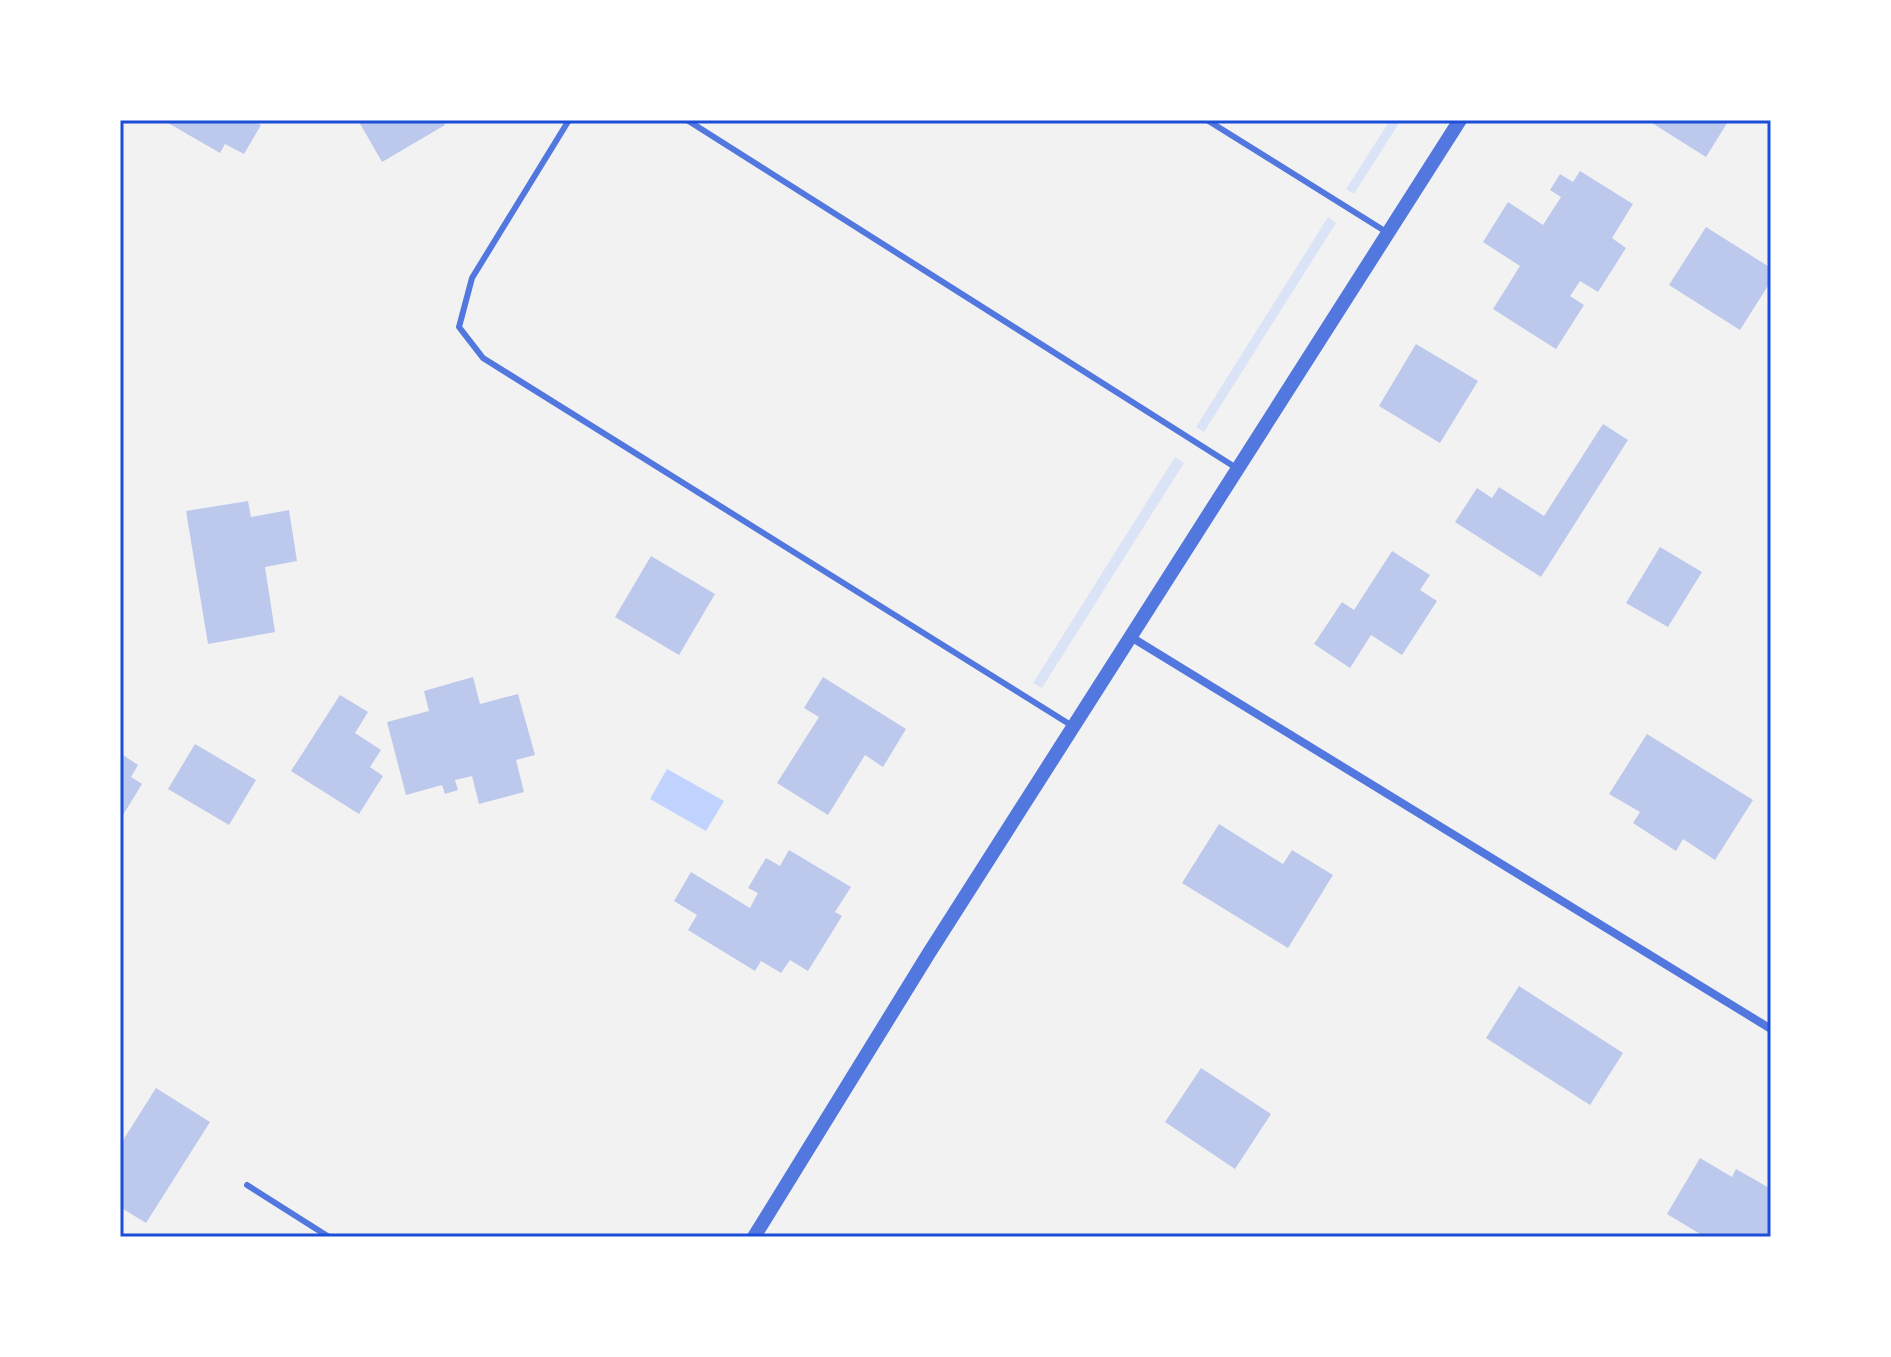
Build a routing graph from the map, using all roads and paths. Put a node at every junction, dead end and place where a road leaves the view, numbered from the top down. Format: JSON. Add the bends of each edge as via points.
{"nodes":[{"id":1,"x":569,"y":120,"type":"edge"},
{"id":2,"x":687,"y":120,"type":"edge"},
{"id":3,"x":1207,"y":120,"type":"edge"},
{"id":4,"x":1460,"y":120,"type":"edge"},
{"id":5,"x":1388,"y":233,"type":"junction"},
{"id":6,"x":1238,"y":469,"type":"junction"},
{"id":7,"x":1131,"y":637,"type":"junction"},
{"id":8,"x":1074,"y":727,"type":"junction"},
{"id":9,"x":1771,"y":1029,"type":"edge"},
{"id":10,"x":247,"y":1185,"type":"dead end"},
{"id":11,"x":329,"y":1237,"type":"edge"},
{"id":12,"x":754,"y":1237,"type":"edge"}],
"edges":[{"from":1,"to":8,"type":"lane","via":[[472,278],[459,327],[483,358]]},
{"from":2,"to":6,"type":"lane"},
{"from":3,"to":5,"type":"lane"},
{"from":4,"to":5,"type":"street"},
{"from":5,"to":6,"type":"street"},
{"from":6,"to":7,"type":"street"},
{"from":7,"to":8,"type":"street"},
{"from":7,"to":9,"type":"street"},
{"from":8,"to":12,"type":"street"},
{"from":10,"to":11,"type":"lane"}]}
